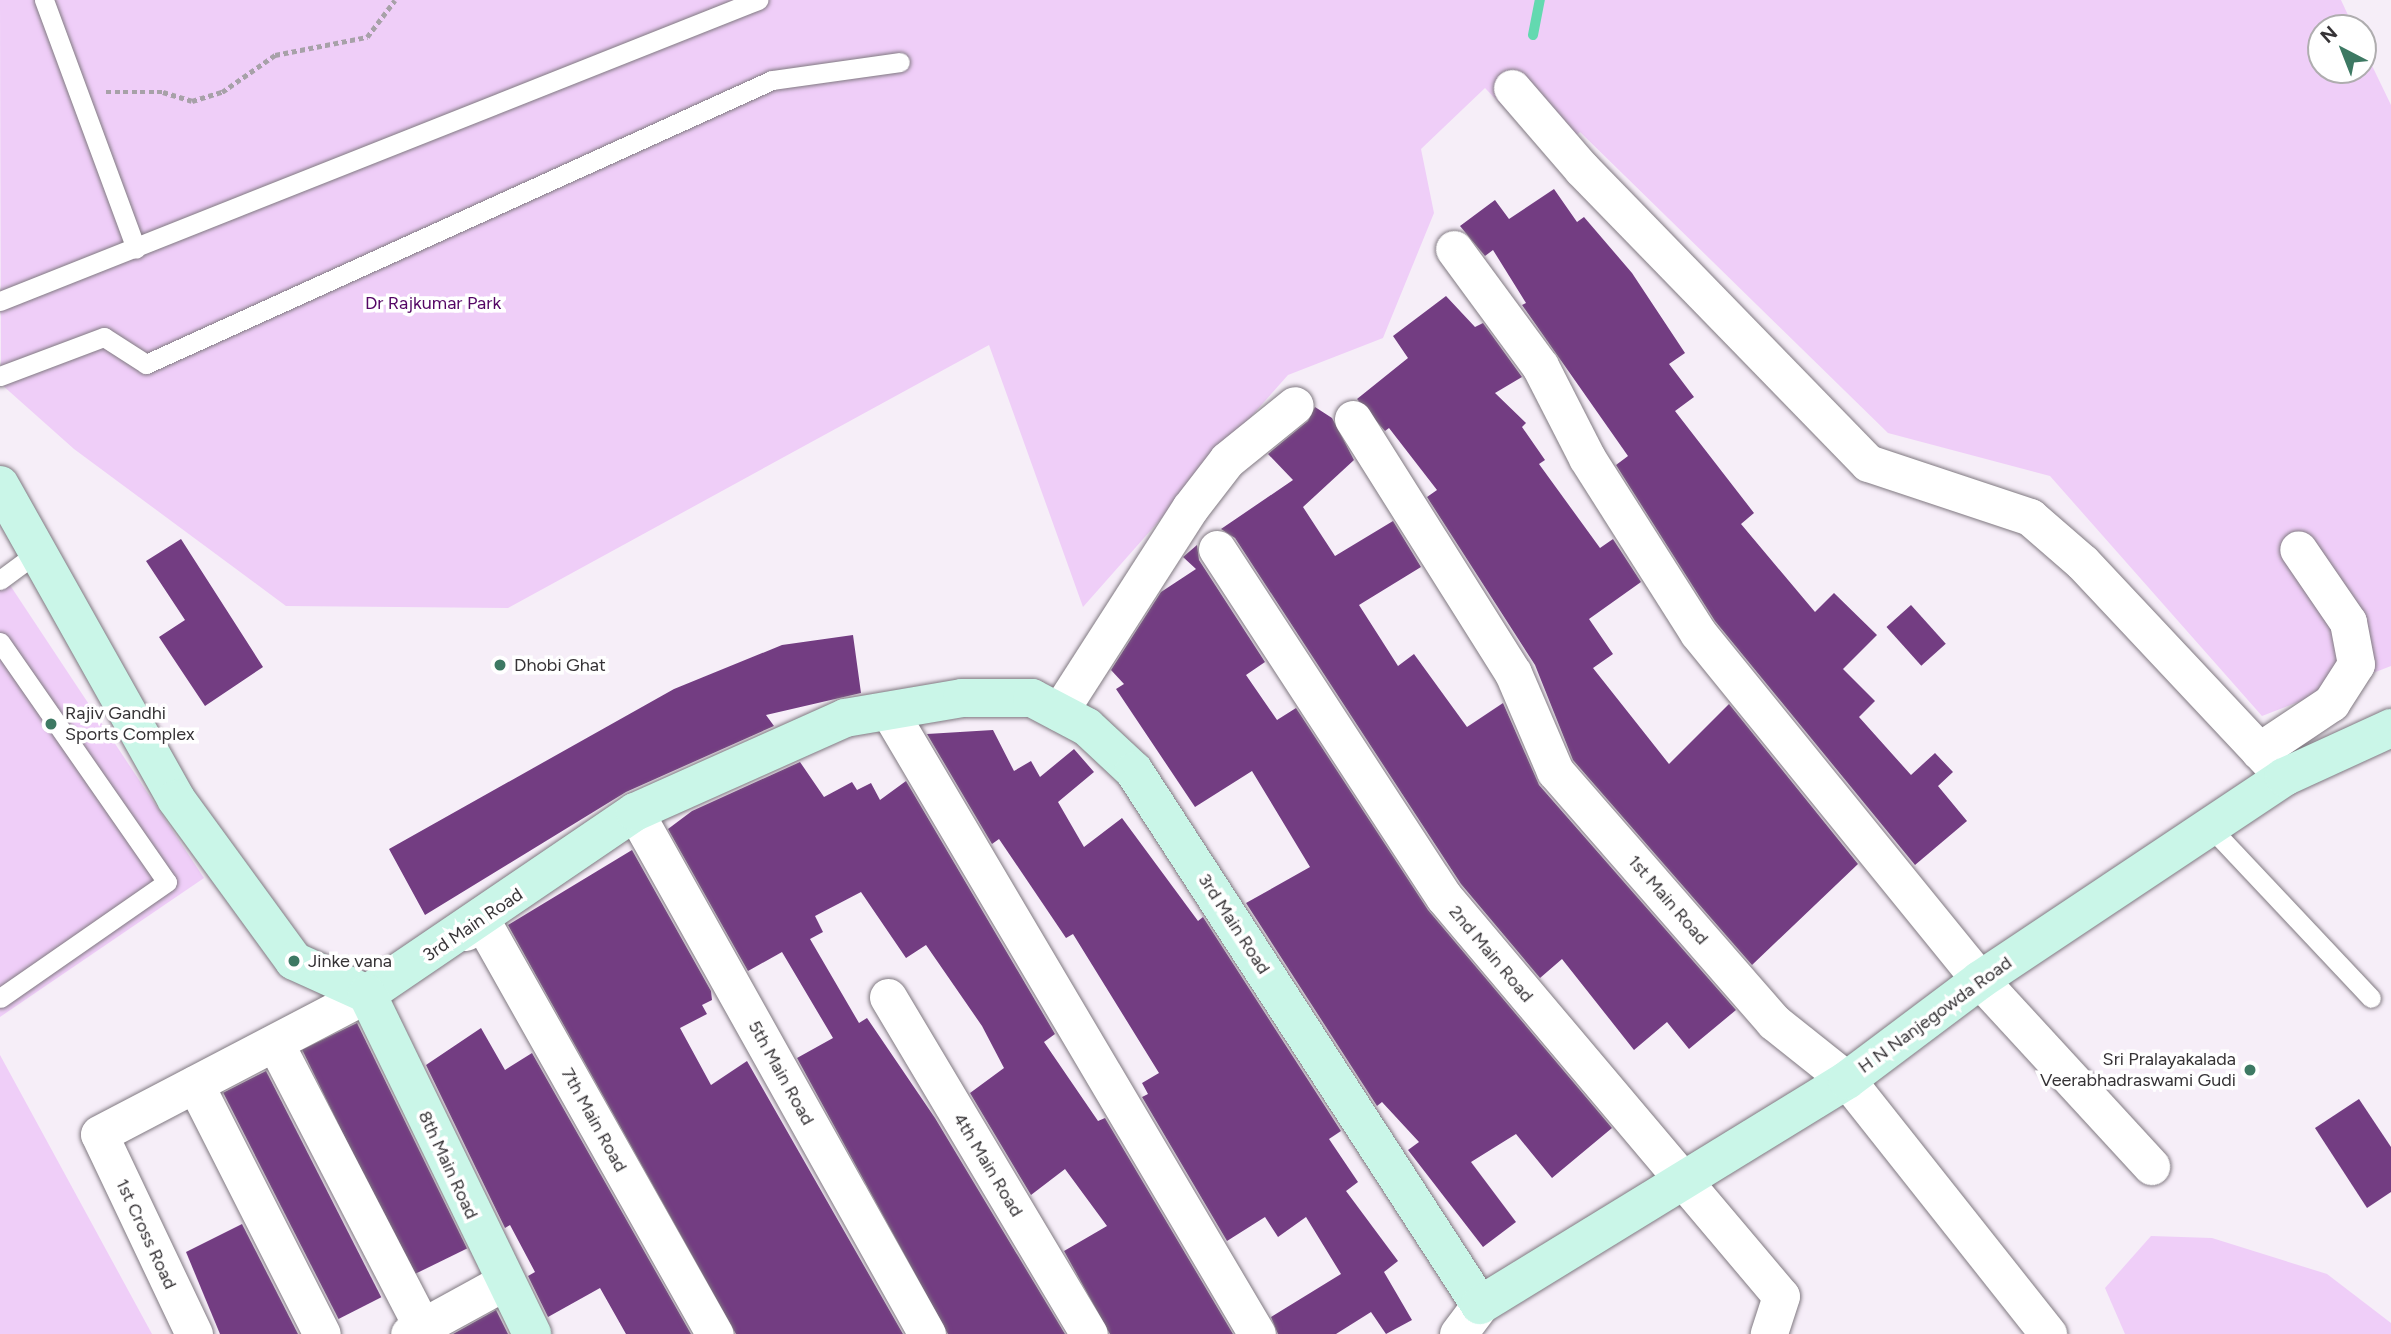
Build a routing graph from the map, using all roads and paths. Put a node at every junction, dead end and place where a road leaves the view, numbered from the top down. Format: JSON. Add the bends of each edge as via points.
{"nodes":[{"id":1,"x":44,"y":0,"type":"edge"},
{"id":2,"x":395,"y":0,"type":"edge"},
{"id":3,"x":758,"y":0,"type":"edge"},
{"id":4,"x":901,"y":62,"type":"dead end"},
{"id":5,"x":96,"y":86,"type":"dead end"},
{"id":6,"x":1512,"y":88,"type":"dead end"},
{"id":7,"x":136,"y":249,"type":"junction"},
{"id":8,"x":1454,"y":249,"type":"dead end"},
{"id":9,"x":0,"y":301,"type":"edge"},
{"id":10,"x":0,"y":376,"type":"edge"},
{"id":11,"x":1295,"y":405,"type":"dead end"},
{"id":12,"x":1353,"y":419,"type":"dead end"},
{"id":13,"x":0,"y":485,"type":"edge"},
{"id":14,"x":1217,"y":549,"type":"dead end"},
{"id":15,"x":2298,"y":549,"type":"dead end"},
{"id":16,"x":38,"y":552,"type":"junction"},
{"id":17,"x":0,"y":580,"type":"edge"},
{"id":18,"x":0,"y":642,"type":"edge"},
{"id":19,"x":1059,"y":712,"type":"junction"},
{"id":20,"x":890,"y":713,"type":"junction"},
{"id":21,"x":2391,"y":728,"type":"edge"},
{"id":22,"x":2272,"y":764,"type":"junction"},
{"id":23,"x":635,"y":812,"type":"junction"},
{"id":24,"x":2209,"y":826,"type":"junction"},
{"id":25,"x":465,"y":932,"type":"junction"},
{"id":26,"x":1980,"y":980,"type":"junction"},
{"id":27,"x":367,"y":994,"type":"junction"},
{"id":28,"x":888,"y":997,"type":"dead end"},
{"id":29,"x":0,"y":998,"type":"edge"},
{"id":30,"x":2371,"y":998,"type":"dead end"},
{"id":31,"x":275,"y":1042,"type":"junction"},
{"id":32,"x":1847,"y":1080,"type":"junction"},
{"id":33,"x":195,"y":1084,"type":"junction"},
{"id":34,"x":2151,"y":1166,"type":"dead end"},
{"id":35,"x":1687,"y":1178,"type":"junction"},
{"id":36,"x":504,"y":1282,"type":"junction"},
{"id":37,"x":1466,"y":1326,"type":"edge"},
{"id":38,"x":419,"y":1332,"type":"edge"},
{"id":39,"x":194,"y":1334,"type":"edge"},
{"id":40,"x":322,"y":1334,"type":"edge"},
{"id":41,"x":532,"y":1334,"type":"edge"},
{"id":42,"x":715,"y":1334,"type":"edge"},
{"id":43,"x":927,"y":1334,"type":"edge"},
{"id":44,"x":1089,"y":1334,"type":"edge"},
{"id":45,"x":1257,"y":1334,"type":"edge"},
{"id":46,"x":1769,"y":1334,"type":"edge"},
{"id":47,"x":2048,"y":1334,"type":"edge"}],
"edges":[{"from":1,"to":7,"type":"lane"},
{"from":2,"to":5,"type":"path","via":[[355,44],[275,55],[247,79],[192,101]]},
{"from":3,"to":7,"type":"lane"},
{"from":4,"to":10,"type":"lane","via":[[772,80],[146,364],[104,337]]},
{"from":6,"to":22,"type":"street","via":[[1582,169],[1868,463],[2030,517],[2082,562]]},
{"from":7,"to":9,"type":"lane"},
{"from":8,"to":26,"type":"street","via":[[1540,366],[1587,458],[1698,633]]},
{"from":11,"to":19,"type":"street","via":[[1227,460],[1190,508]]},
{"from":12,"to":32,"type":"street","name":"1st Main Road","via":[[1513,673],[1555,771],[1774,1022]]},
{"from":13,"to":16,"type":"street"},
{"from":14,"to":35,"type":"street","name":"2nd Main Road","via":[[1444,897],[1657,1154]]},
{"from":15,"to":22,"type":"street","via":[[2347,622],[2356,664],[2332,703]]},
{"from":16,"to":17,"type":"lane"},
{"from":16,"to":27,"type":"street","via":[[176,799],[294,961]]},
{"from":18,"to":29,"type":"lane","via":[[167,881]]},
{"from":19,"to":20,"type":"street","name":"3rd Main Road","via":[[1032,698],[962,698]]},
{"from":19,"to":37,"type":"street","name":"3rd Main Road","via":[[1087,727],[1134,771]]},
{"from":20,"to":23,"type":"street","name":"3rd Main Road","via":[[845,718]]},
{"from":20,"to":45,"type":"street"},
{"from":21,"to":22,"type":"street","name":"H N Nanjegowda Road"},
{"from":22,"to":24,"type":"street","name":"H N Nanjegowda Road"},
{"from":23,"to":25,"type":"street","name":"3rd Main Road"},
{"from":23,"to":43,"type":"street","name":"5th Main Road"},
{"from":24,"to":26,"type":"street","name":"H N Nanjegowda Road"},
{"from":24,"to":30,"type":"lane"},
{"from":25,"to":27,"type":"street","name":"3rd Main Road"},
{"from":25,"to":42,"type":"street","name":"7th Main Road","via":[[483,923]]},
{"from":26,"to":32,"type":"street","name":"H N Nanjegowda Road"},
{"from":26,"to":34,"type":"street"},
{"from":27,"to":31,"type":"street"},
{"from":27,"to":36,"type":"street","name":"8th Main Road"},
{"from":28,"to":44,"type":"street","name":"4th Main Road"},
{"from":31,"to":33,"type":"street"},
{"from":31,"to":38,"type":"street"},
{"from":32,"to":35,"type":"street","name":"H N Nanjegowda Road"},
{"from":32,"to":47,"type":"street","name":"1st Main Road"},
{"from":33,"to":39,"type":"street","name":"1st Cross Road","via":[[99,1134]]},
{"from":33,"to":40,"type":"street"},
{"from":35,"to":37,"type":"street","name":"H N Nanjegowda Road"},
{"from":35,"to":46,"type":"street","name":"2nd Main Road","via":[[1781,1296]]},
{"from":36,"to":38,"type":"street"},
{"from":36,"to":41,"type":"street","name":"8th Main Road"}]}
